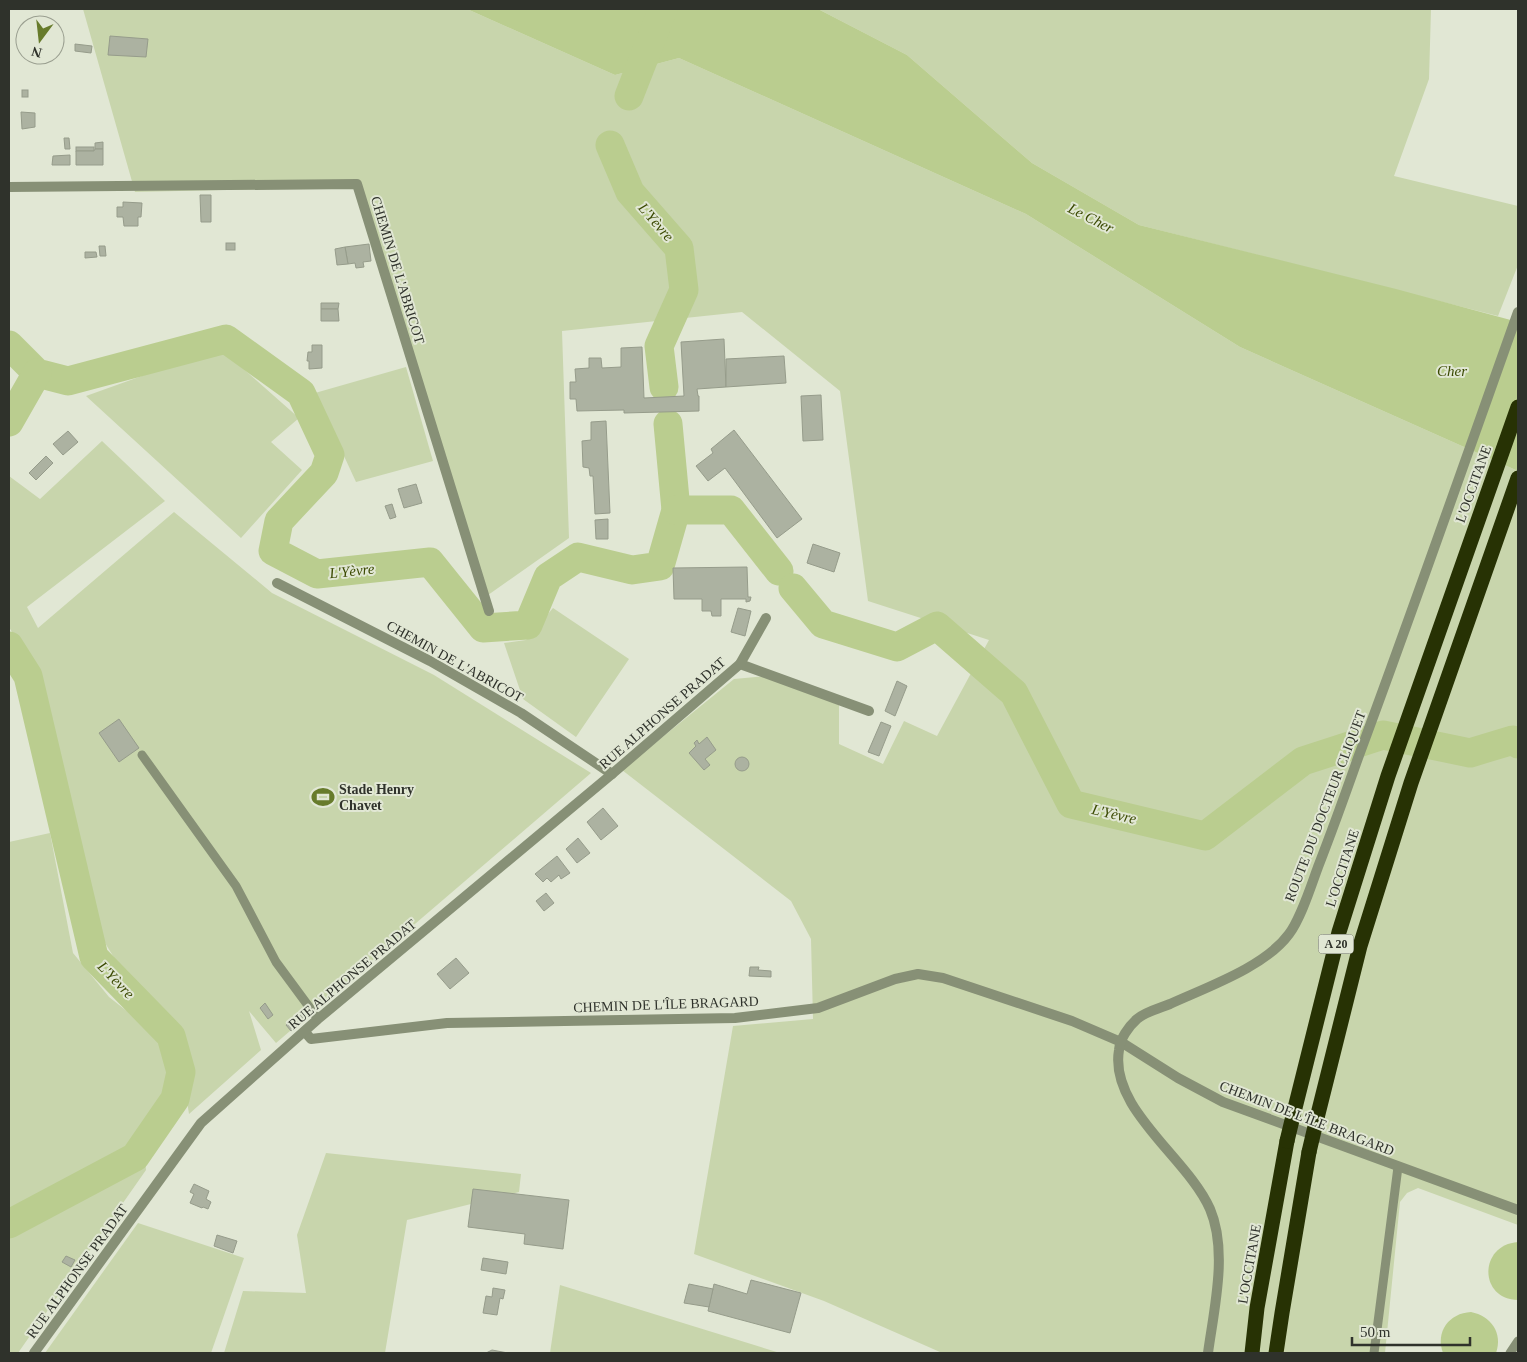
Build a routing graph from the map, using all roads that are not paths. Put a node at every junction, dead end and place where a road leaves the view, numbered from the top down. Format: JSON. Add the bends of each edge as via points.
{"nodes":[{"id":1,"x":9,"y":187,"type":"edge"},
{"id":2,"x":1518,"y":312,"type":"edge"},
{"id":3,"x":1518,"y":407,"type":"edge"},
{"id":4,"x":1518,"y":478,"type":"edge"},
{"id":5,"x":277,"y":583,"type":"dead end"},
{"id":6,"x":489,"y":611,"type":"dead end"},
{"id":7,"x":766,"y":618,"type":"dead end"},
{"id":8,"x":740,"y":664,"type":"junction"},
{"id":9,"x":869,"y":711,"type":"dead end"},
{"id":10,"x":142,"y":754,"type":"dead end"},
{"id":11,"x":612,"y":774,"type":"junction"},
{"id":12,"x":318,"y":1019,"type":"junction"},
{"id":13,"x":305,"y":1032,"type":"junction"},
{"id":14,"x":1121,"y":1042,"type":"junction"},
{"id":15,"x":1398,"y":1168,"type":"junction"},
{"id":16,"x":1518,"y":1210,"type":"edge"},
{"id":17,"x":1518,"y":1341,"type":"edge"},
{"id":18,"x":34,"y":1353,"type":"edge"},
{"id":19,"x":1208,"y":1353,"type":"edge"},
{"id":20,"x":1252,"y":1353,"type":"edge"},
{"id":21,"x":1276,"y":1353,"type":"edge"},
{"id":22,"x":1374,"y":1353,"type":"edge"},
{"id":23,"x":1510,"y":1353,"type":"edge"}],
"edges":[{"from":1,"to":6,"type":"street","name":"CHEMIN DE L'ABRICOT","via":[[357,184]]},
{"from":2,"to":14,"type":"street","name":"ROUTE DU DOCTEUR CLIQUET","via":[[1384,690],[1306,898],[1289,933],[1265,958],[1138,1019]]},
{"from":3,"to":20,"type":"highway","name":"L'OCCITANE","number":"A 20","bridge":true,"via":[[1388,776],[1338,932],[1287,1141]]},
{"from":4,"to":21,"type":"highway","number":"A 20","bridge":true,"via":[[1411,783],[1360,946],[1309,1152]]},
{"from":5,"to":11,"type":"street","name":"CHEMIN DE L'ABRICOT","via":[[430,661],[521,713]]},
{"from":7,"to":8,"type":"street","name":"RUE ALPHONSE PRADAT"},
{"from":8,"to":9,"type":"street","name":"RUE ALPHONSE PRADAT"},
{"from":8,"to":11,"type":"street","name":"RUE ALPHONSE PRADAT"},
{"from":10,"to":12,"type":"lane","via":[[236,886],[276,962]]},
{"from":11,"to":12,"type":"street","name":"RUE ALPHONSE PRADAT"},
{"from":12,"to":13,"type":"street","name":"RUE ALPHONSE PRADAT"},
{"from":13,"to":14,"type":"street","name":"CHEMIN DE L'ÎLE BRAGARD","via":[[311,1039],[447,1023],[735,1018],[818,1008],[895,979],[918,974],[943,978],[1063,1018]]},
{"from":13,"to":18,"type":"street","name":"RUE ALPHONSE PRADAT","via":[[201,1122]]},
{"from":14,"to":15,"type":"street","name":"CHEMIN DE L'ÎLE BRAGARD","via":[[1224,1102]]},
{"from":14,"to":19,"type":"street","via":[[1117,1067],[1126,1096],[1195,1182],[1210,1210],[1219,1241]]},
{"from":15,"to":16,"type":"street","name":"CHEMIN DE L'ÎLE BRAGARD"},
{"from":15,"to":22,"type":"lane"},
{"from":17,"to":23,"type":"lane"}]}
